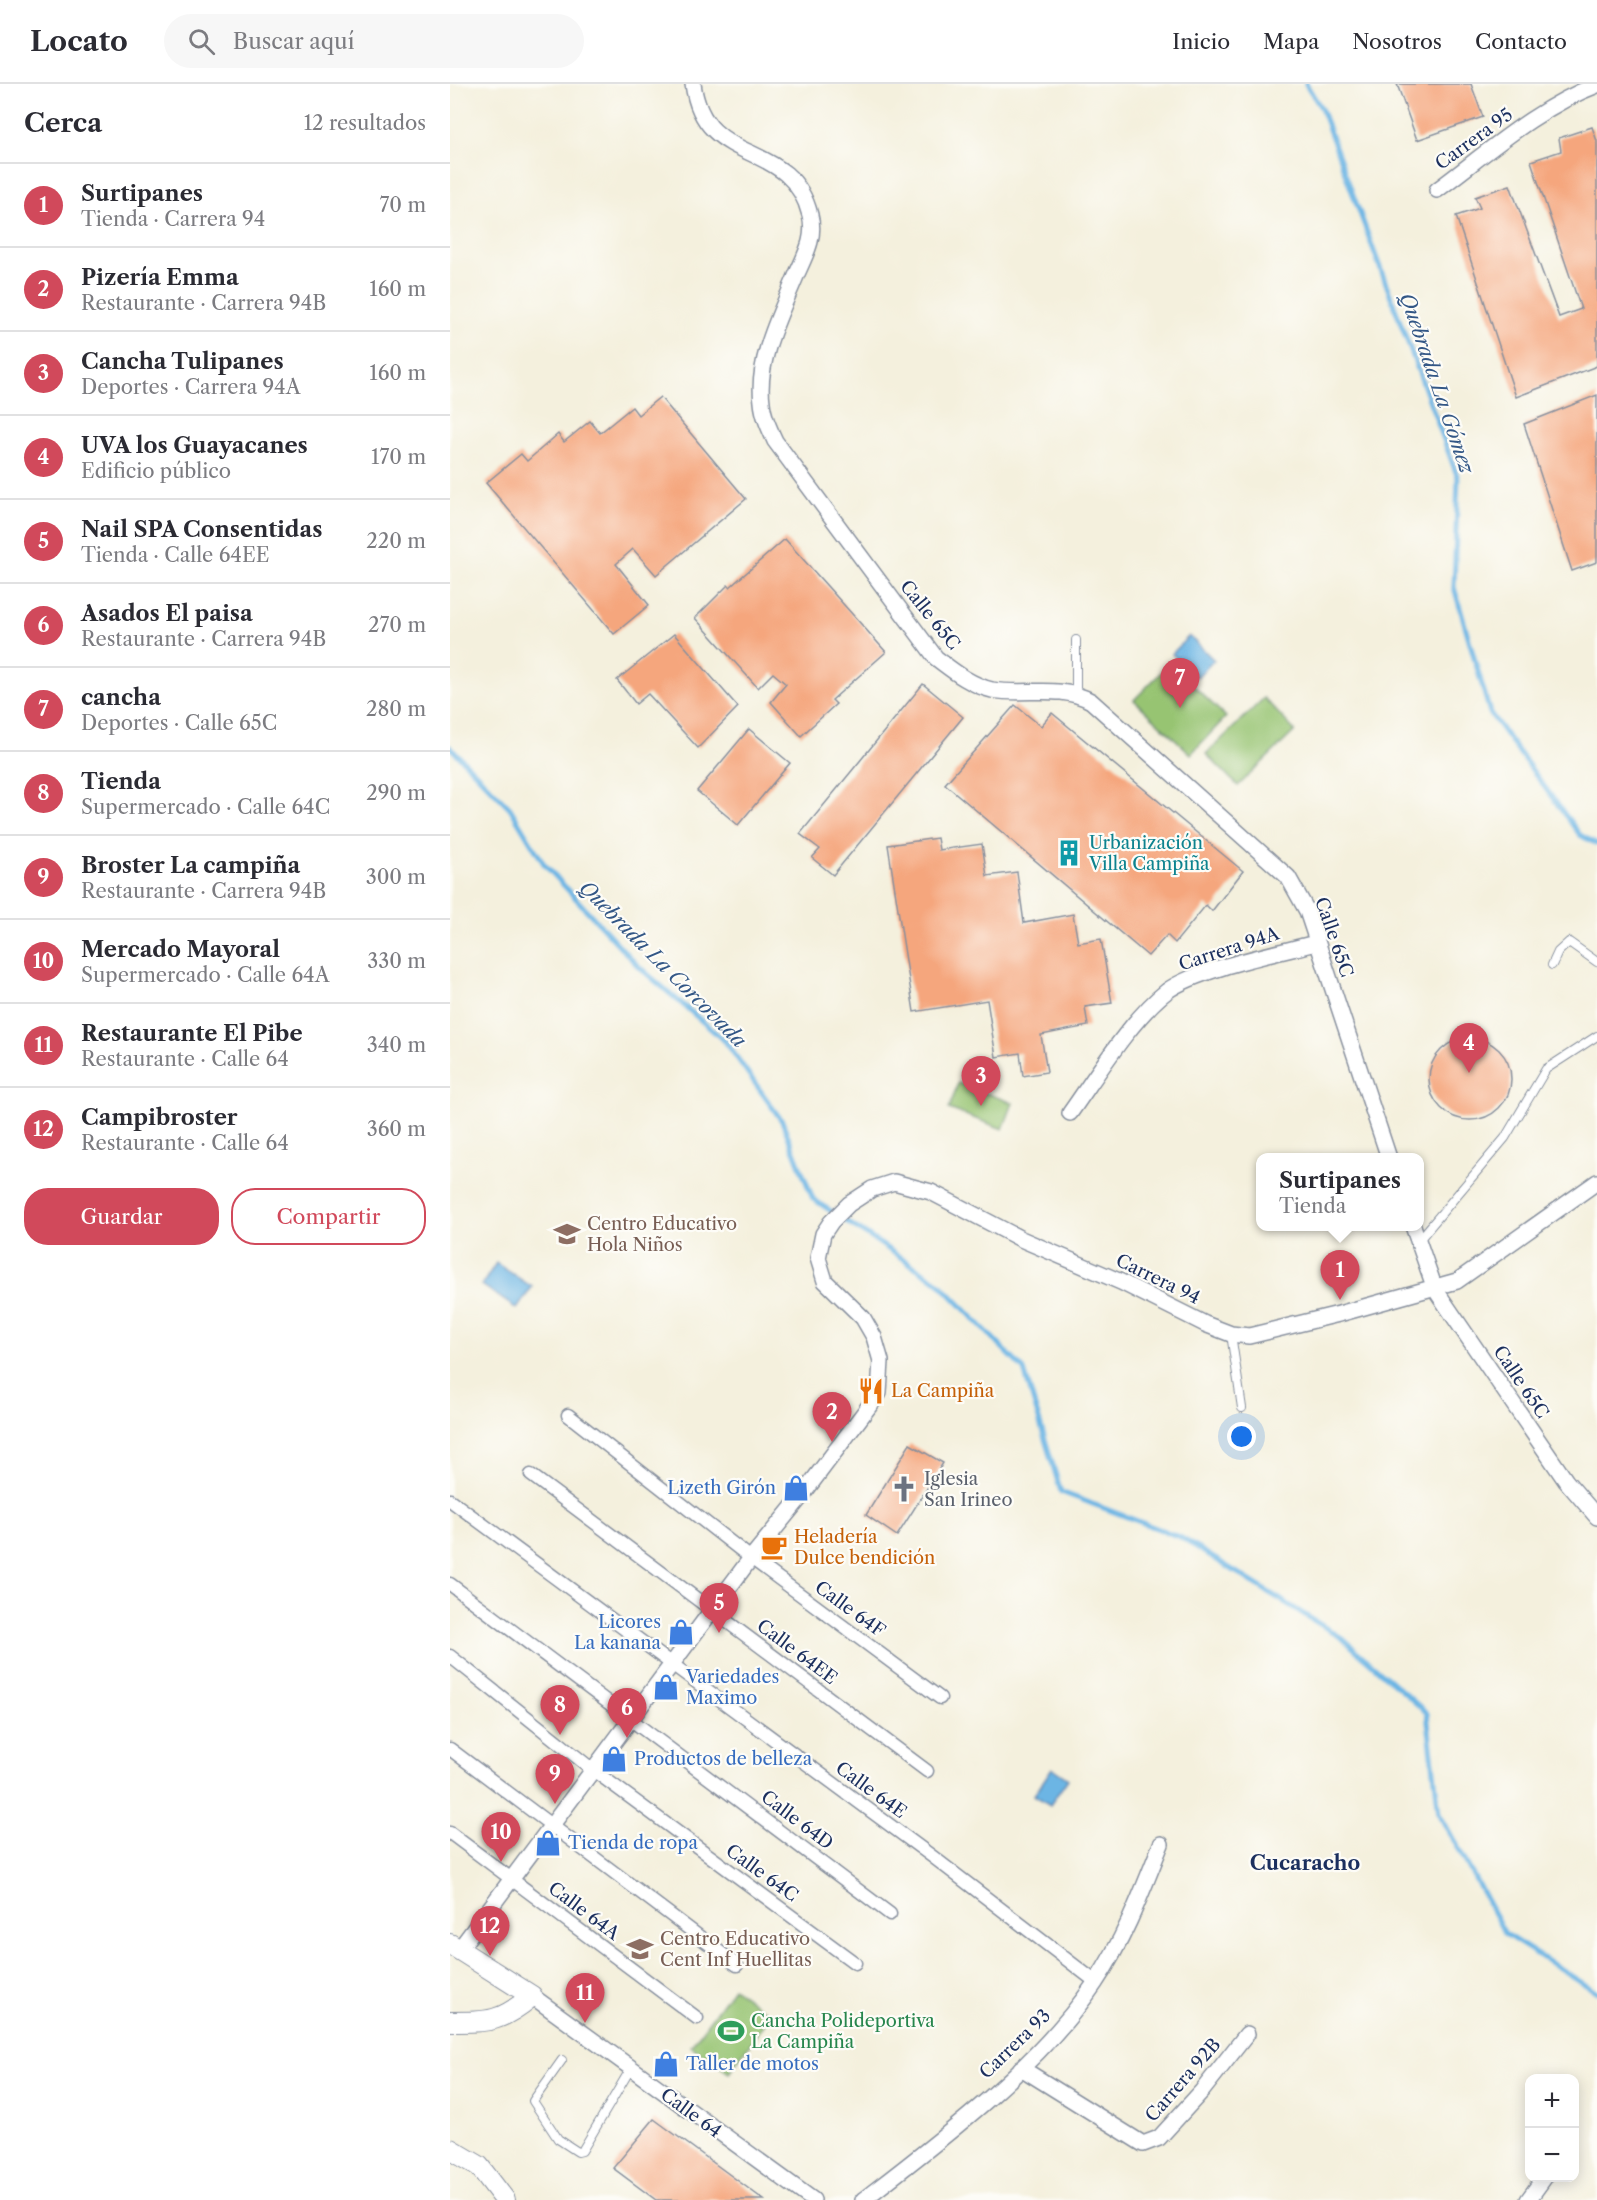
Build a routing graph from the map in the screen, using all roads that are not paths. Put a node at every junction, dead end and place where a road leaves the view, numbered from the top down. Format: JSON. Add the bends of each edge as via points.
{"nodes":[{"id":1,"x":693,"y":84,"type":"edge"},
{"id":2,"x":1597,"y":85,"type":"edge"},
{"id":3,"x":1437,"y":190,"type":"dead end"},
{"id":4,"x":1076,"y":640,"type":"dead end"},
{"id":5,"x":1076,"y":692,"type":"junction"},
{"id":6,"x":1316,"y":942,"type":"junction"},
{"id":7,"x":1597,"y":962,"type":"edge"},
{"id":8,"x":1552,"y":965,"type":"dead end"},
{"id":9,"x":1597,"y":1036,"type":"edge"},
{"id":10,"x":1070,"y":1113,"type":"dead end"},
{"id":11,"x":1387,"y":1153,"type":"edge"},
{"id":12,"x":1597,"y":1182,"type":"edge"},
{"id":13,"x":1424,"y":1224,"type":"edge"},
{"id":14,"x":1415,"y":1234,"type":"edge"},
{"id":15,"x":1435,"y":1289,"type":"junction"},
{"id":16,"x":1231,"y":1334,"type":"junction"},
{"id":17,"x":1242,"y":1408,"type":"dead end"},
{"id":18,"x":568,"y":1415,"type":"dead end"},
{"id":19,"x":531,"y":1475,"type":"dead end"},
{"id":20,"x":450,"y":1500,"type":"edge"},
{"id":21,"x":1597,"y":1517,"type":"edge"},
{"id":22,"x":751,"y":1558,"type":"junction"},
{"id":23,"x":450,"y":1584,"type":"edge"},
{"id":24,"x":711,"y":1611,"type":"junction"},
{"id":25,"x":450,"y":1656,"type":"edge"},
{"id":26,"x":671,"y":1665,"type":"junction"},
{"id":27,"x":940,"y":1698,"type":"dead end"},
{"id":28,"x":631,"y":1720,"type":"junction"},
{"id":29,"x":450,"y":1749,"type":"edge"},
{"id":30,"x":593,"y":1770,"type":"junction"},
{"id":31,"x":927,"y":1771,"type":"dead end"},
{"id":32,"x":552,"y":1825,"type":"junction"},
{"id":33,"x":450,"y":1833,"type":"edge"},
{"id":34,"x":1161,"y":1844,"type":"dead end"},
{"id":35,"x":511,"y":1880,"type":"junction"},
{"id":36,"x":890,"y":1914,"type":"dead end"},
{"id":37,"x":454,"y":1948,"type":"edge"},
{"id":38,"x":855,"y":1963,"type":"dead end"},
{"id":39,"x":737,"y":1965,"type":"dead end"},
{"id":40,"x":1096,"y":1982,"type":"junction"},
{"id":41,"x":532,"y":1996,"type":"junction"},
{"id":42,"x":697,"y":2018,"type":"dead end"},
{"id":43,"x":450,"y":2022,"type":"edge"},
{"id":44,"x":1247,"y":2034,"type":"dead end"},
{"id":45,"x":562,"y":2060,"type":"dead end"},
{"id":46,"x":630,"y":2068,"type":"junction"},
{"id":47,"x":1021,"y":2068,"type":"junction"},
{"id":48,"x":450,"y":2149,"type":"edge"},
{"id":49,"x":1541,"y":2182,"type":"edge"},
{"id":50,"x":505,"y":2200,"type":"edge"},
{"id":51,"x":813,"y":2200,"type":"edge"},
{"id":52,"x":863,"y":2200,"type":"edge"},
{"id":53,"x":1528,"y":2200,"type":"edge"}],
"edges":[{"from":1,"to":5,"type":"street","name":"Calle 65C","via":[[697,109],[708,125],[736,148],[772,162],[790,176],[810,215],[810,247],[771,342],[761,379],[762,402],[775,441],[936,658],[992,690]]},
{"from":2,"to":3,"type":"street","name":"Carrera 95","via":[[1550,109]]},
{"from":4,"to":5,"type":"lane"},
{"from":5,"to":6,"type":"street","name":"Calle 65C","via":[[1100,708],[1288,877],[1307,911]]},
{"from":6,"to":10,"type":"street","name":"Carrera 94A","via":[[1200,975],[1169,990],[1147,1009]]},
{"from":6,"to":11,"type":"street","name":"Calle 65C"},
{"from":7,"to":8,"type":"lane","via":[[1569,942]]},
{"from":9,"to":13,"type":"lane","via":[[1546,1069],[1505,1138]]},
{"from":12,"to":15,"type":"street","name":"Carrera 94","via":[[1466,1276]]},
{"from":14,"to":15,"type":"street","name":"Calle 65C"},
{"from":15,"to":16,"type":"street","name":"Carrera 94","via":[[1250,1336]]},
{"from":15,"to":21,"type":"street","name":"Calle 65C","via":[[1566,1481]]},
{"from":16,"to":17,"type":"lane"},
{"from":16,"to":22,"type":"street","name":"Carrera 94","via":[[909,1184],[883,1185],[849,1204],[823,1234],[818,1258],[825,1281],[863,1318],[874,1337],[881,1361],[879,1393]]},
{"from":18,"to":22,"type":"street","name":"Calle 64F"},
{"from":19,"to":24,"type":"street","name":"Calle 64EE"},
{"from":20,"to":26,"type":"street","name":"Calle 64E"},
{"from":22,"to":24,"type":"street"},
{"from":22,"to":27,"type":"street","name":"Calle 64F"},
{"from":23,"to":28,"type":"street","name":"Calle 64D"},
{"from":24,"to":26,"type":"street"},
{"from":24,"to":31,"type":"street","name":"Calle 64EE"},
{"from":25,"to":30,"type":"street","name":"Calle 64C"},
{"from":26,"to":28,"type":"street"},
{"from":26,"to":40,"type":"street","name":"Calle 64E"},
{"from":28,"to":30,"type":"street"},
{"from":28,"to":36,"type":"street","name":"Calle 64D"},
{"from":29,"to":32,"type":"street"},
{"from":30,"to":32,"type":"street"},
{"from":30,"to":38,"type":"street","name":"Calle 64C"},
{"from":32,"to":35,"type":"street"},
{"from":32,"to":39,"type":"street"},
{"from":33,"to":35,"type":"street","name":"Calle 64A"},
{"from":34,"to":40,"type":"street","name":"Carrera 93","via":[[1132,1918]]},
{"from":35,"to":37,"type":"street"},
{"from":35,"to":42,"type":"street","name":"Calle 64A"},
{"from":37,"to":41,"type":"street","name":"Calle 64"},
{"from":40,"to":47,"type":"street","name":"Carrera 93","via":[[1048,2043]]},
{"from":41,"to":43,"type":"street","via":[[498,2019]]},
{"from":41,"to":46,"type":"street","name":"Calle 64"},
{"from":44,"to":47,"type":"street","name":"Carrera 92B","via":[[1203,2091],[1159,2138],[1143,2144]]},
{"from":45,"to":46,"type":"lane","via":[[533,2101],[558,2139],[578,2152]]},
{"from":46,"to":51,"type":"street","name":"Calle 64"},
{"from":47,"to":52,"type":"street","name":"Carrera 93"},
{"from":48,"to":50,"type":"street","via":[[479,2166]]},
{"from":49,"to":53,"type":"street"}]}
